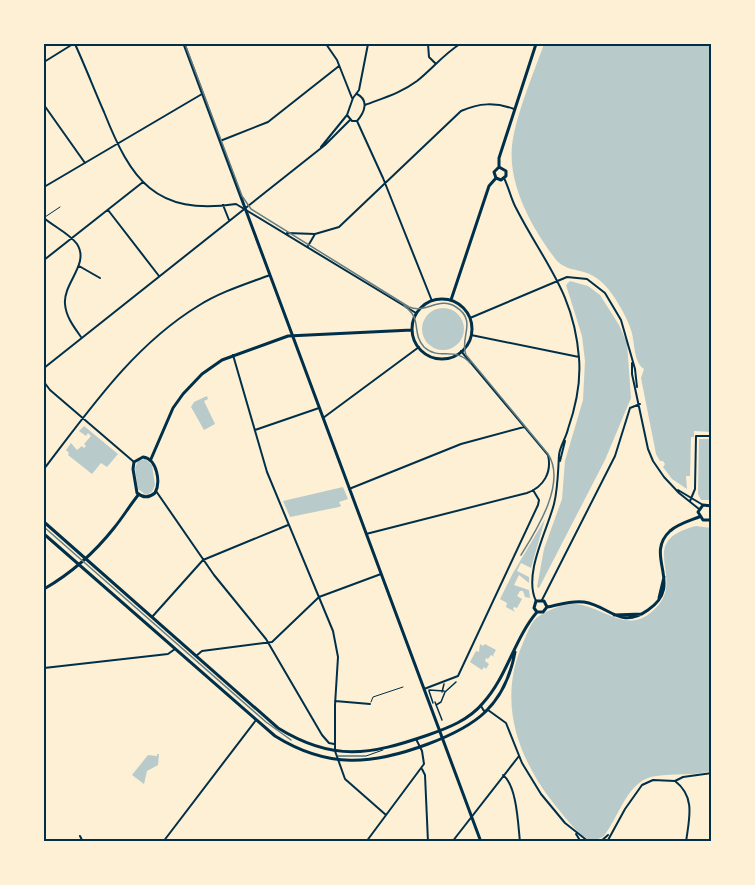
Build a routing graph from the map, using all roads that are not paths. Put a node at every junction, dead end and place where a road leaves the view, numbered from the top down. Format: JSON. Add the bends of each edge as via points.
{"nodes":[{"id":1,"x":74,"y":44,"type":"edge"},
{"id":2,"x":184,"y":44,"type":"edge"},
{"id":3,"x":326,"y":44,"type":"edge"},
{"id":4,"x":368,"y":44,"type":"edge"},
{"id":5,"x":428,"y":44,"type":"edge"},
{"id":6,"x":460,"y":44,"type":"edge"},
{"id":7,"x":536,"y":44,"type":"edge"},
{"id":8,"x":44,"y":62,"type":"edge"},
{"id":9,"x":435,"y":63,"type":"junction"},
{"id":10,"x":339,"y":66,"type":"junction"},
{"id":11,"x":202,"y":94,"type":"junction"},
{"id":12,"x":357,"y":94,"type":"junction"},
{"id":13,"x":352,"y":98,"type":"junction"},
{"id":14,"x":44,"y":105,"type":"edge"},
{"id":15,"x":365,"y":105,"type":"junction"},
{"id":16,"x":515,"y":109,"type":"junction"},
{"id":17,"x":347,"y":115,"type":"junction"},
{"id":18,"x":350,"y":120,"type":"junction"},
{"id":19,"x":357,"y":121,"type":"junction"},
{"id":20,"x":220,"y":141,"type":"junction"},
{"id":21,"x":117,"y":144,"type":"junction"},
{"id":22,"x":321,"y":147,"type":"junction"},
{"id":23,"x":85,"y":163,"type":"junction"},
{"id":24,"x":499,"y":167,"type":"junction"},
{"id":25,"x":496,"y":178,"type":"junction"},
{"id":26,"x":504,"y":178,"type":"junction"},
{"id":27,"x":142,"y":182,"type":"junction"},
{"id":28,"x":385,"y":183,"type":"junction"},
{"id":29,"x":44,"y":187,"type":"edge"},
{"id":30,"x":223,"y":205,"type":"junction"},
{"id":31,"x":60,"y":207,"type":"dead end"},
{"id":32,"x":245,"y":208,"type":"junction"},
{"id":33,"x":108,"y":210,"type":"junction"},
{"id":34,"x":44,"y":218,"type":"edge"},
{"id":35,"x":229,"y":220,"type":"junction"},
{"id":36,"x":285,"y":232,"type":"junction"},
{"id":37,"x":315,"y":234,"type":"junction"},
{"id":38,"x":71,"y":238,"type":"junction"},
{"id":39,"x":308,"y":246,"type":"junction"},
{"id":40,"x":44,"y":260,"type":"edge"},
{"id":41,"x":78,"y":266,"type":"junction"},
{"id":42,"x":270,"y":275,"type":"junction"},
{"id":43,"x":159,"y":276,"type":"junction"},
{"id":44,"x":100,"y":278,"type":"dead end"},
{"id":45,"x":559,"y":280,"type":"junction"},
{"id":46,"x":451,"y":300,"type":"junction"},
{"id":47,"x":432,"y":301,"type":"junction"},
{"id":48,"x":417,"y":313,"type":"junction"},
{"id":49,"x":470,"y":318,"type":"junction"},
{"id":50,"x":412,"y":330,"type":"junction"},
{"id":51,"x":292,"y":335,"type":"junction"},
{"id":52,"x":471,"y":335,"type":"junction"},
{"id":53,"x":82,"y":337,"type":"junction"},
{"id":54,"x":419,"y":347,"type":"junction"},
{"id":55,"x":461,"y":351,"type":"junction"},
{"id":56,"x":233,"y":355,"type":"junction"},
{"id":57,"x":579,"y":357,"type":"junction"},
{"id":58,"x":44,"y":368,"type":"edge"},
{"id":59,"x":44,"y":382,"type":"edge"},
{"id":60,"x":640,"y":404,"type":"junction"},
{"id":61,"x":319,"y":408,"type":"junction"},
{"id":62,"x":323,"y":418,"type":"junction"},
{"id":63,"x":83,"y":419,"type":"junction"},
{"id":64,"x":524,"y":427,"type":"junction"},
{"id":65,"x":255,"y":430,"type":"junction"},
{"id":66,"x":711,"y":436,"type":"edge"},
{"id":67,"x":151,"y":459,"type":"junction"},
{"id":68,"x":134,"y":462,"type":"junction"},
{"id":69,"x":44,"y":469,"type":"edge"},
{"id":70,"x":349,"y":489,"type":"junction"},
{"id":71,"x":533,"y":490,"type":"junction"},
{"id":72,"x":156,"y":492,"type":"junction"},
{"id":73,"x":139,"y":494,"type":"junction"},
{"id":74,"x":691,"y":499,"type":"junction"},
{"id":75,"x":703,"y":505,"type":"junction"},
{"id":76,"x":711,"y":505,"type":"edge"},
{"id":77,"x":699,"y":509,"type":"junction"},
{"id":78,"x":699,"y":517,"type":"junction"},
{"id":79,"x":711,"y":520,"type":"edge"},
{"id":80,"x":44,"y":522,"type":"edge"},
{"id":81,"x":289,"y":524,"type":"junction"},
{"id":82,"x":44,"y":534,"type":"edge"},
{"id":83,"x":366,"y":534,"type":"junction"},
{"id":84,"x":85,"y":558,"type":"junction"},
{"id":85,"x":203,"y":560,"type":"junction"},
{"id":86,"x":78,"y":565,"type":"junction"},
{"id":87,"x":381,"y":574,"type":"junction"},
{"id":88,"x":44,"y":589,"type":"edge"},
{"id":89,"x":319,"y":597,"type":"junction"},
{"id":90,"x":542,"y":600,"type":"junction"},
{"id":91,"x":536,"y":601,"type":"junction"},
{"id":92,"x":547,"y":607,"type":"junction"},
{"id":93,"x":537,"y":612,"type":"junction"},
{"id":94,"x":152,"y":617,"type":"junction"},
{"id":95,"x":269,"y":643,"type":"junction"},
{"id":96,"x":175,"y":649,"type":"junction"},
{"id":97,"x":515,"y":651,"type":"junction"},
{"id":98,"x":196,"y":656,"type":"junction"},
{"id":99,"x":44,"y":668,"type":"edge"},
{"id":100,"x":456,"y":682,"type":"dead end"},
{"id":101,"x":444,"y":684,"type":"dead end"},
{"id":102,"x":403,"y":687,"type":"dead end"},
{"id":103,"x":424,"y":689,"type":"junction"},
{"id":104,"x":443,"y":691,"type":"junction"},
{"id":105,"x":335,"y":701,"type":"junction"},
{"id":106,"x":370,"y":704,"type":"joint"},
{"id":107,"x":435,"y":704,"type":"junction"},
{"id":108,"x":481,"y":706,"type":"junction"},
{"id":109,"x":488,"y":710,"type":"junction"},
{"id":110,"x":443,"y":719,"type":"dead end"},
{"id":111,"x":256,"y":720,"type":"junction"},
{"id":112,"x":439,"y":731,"type":"junction"},
{"id":113,"x":416,"y":739,"type":"junction"},
{"id":114,"x":442,"y":739,"type":"junction"},
{"id":115,"x":334,"y":744,"type":"junction"},
{"id":116,"x":421,"y":747,"type":"junction"},
{"id":117,"x":383,"y":750,"type":"junction"},
{"id":118,"x":335,"y":751,"type":"junction"},
{"id":119,"x":519,"y":756,"type":"junction"},
{"id":120,"x":337,"y":758,"type":"junction"},
{"id":121,"x":422,"y":769,"type":"junction"},
{"id":122,"x":711,"y":773,"type":"edge"},
{"id":123,"x":503,"y":775,"type":"junction"},
{"id":124,"x":675,"y":781,"type":"junction"},
{"id":125,"x":386,"y":815,"type":"junction"},
{"id":126,"x":471,"y":816,"type":"junction"},
{"id":127,"x":574,"y":831,"type":"junction"},
{"id":128,"x":611,"y":833,"type":"junction"},
{"id":129,"x":80,"y":836,"type":"dead end"},
{"id":130,"x":83,"y":842,"type":"edge"},
{"id":131,"x":163,"y":842,"type":"edge"},
{"id":132,"x":366,"y":842,"type":"edge"},
{"id":133,"x":428,"y":842,"type":"edge"},
{"id":134,"x":452,"y":842,"type":"edge"},
{"id":135,"x":480,"y":842,"type":"edge"},
{"id":136,"x":520,"y":842,"type":"edge"},
{"id":137,"x":581,"y":842,"type":"edge"},
{"id":138,"x":589,"y":842,"type":"edge"},
{"id":139,"x":600,"y":842,"type":"edge"},
{"id":140,"x":607,"y":842,"type":"edge"},
{"id":141,"x":686,"y":842,"type":"edge"}],
"edges":[{"from":1,"to":8,"type":"street"},
{"from":1,"to":21,"type":"street"},
{"from":2,"to":11,"type":"main road"},
{"from":3,"to":10,"type":"street"},
{"from":4,"to":12,"type":"street"},
{"from":5,"to":9,"type":"street","via":[[429,57]]},
{"from":6,"to":9,"type":"street"},
{"from":7,"to":16,"type":"main road"},
{"from":9,"to":15,"type":"street","via":[[402,91]]},
{"from":10,"to":13,"type":"street"},
{"from":10,"to":20,"type":"street","via":[[268,122]]},
{"from":11,"to":20,"type":"main road"},
{"from":11,"to":21,"type":"street"},
{"from":12,"to":13,"type":"street"},
{"from":12,"to":15,"type":"street","via":[[363,97]]},
{"from":13,"to":17,"type":"street"},
{"from":14,"to":23,"type":"street"},
{"from":15,"to":19,"type":"street"},
{"from":16,"to":24,"type":"main road","via":[[498,158]]},
{"from":16,"to":28,"type":"street","via":[[490,104],[461,111]]},
{"from":17,"to":18,"type":"street"},
{"from":17,"to":22,"type":"street"},
{"from":18,"to":19,"type":"street"},
{"from":18,"to":22,"type":"street"},
{"from":19,"to":28,"type":"street"},
{"from":20,"to":32,"type":"main road"},
{"from":21,"to":23,"type":"street"},
{"from":21,"to":27,"type":"street"},
{"from":22,"to":32,"type":"street"},
{"from":23,"to":29,"type":"street"},
{"from":24,"to":25,"type":"main road","via":[[494,172]]},
{"from":24,"to":26,"type":"main road","via":[[507,171]]},
{"from":25,"to":26,"type":"main road"},
{"from":25,"to":46,"type":"main road","via":[[489,186]]},
{"from":26,"to":45,"type":"street","via":[[516,207]]},
{"from":27,"to":30,"type":"street","via":[[182,204]]},
{"from":27,"to":33,"type":"street"},
{"from":28,"to":37,"type":"street","via":[[339,227]]},
{"from":28,"to":47,"type":"street"},
{"from":30,"to":32,"type":"street"},
{"from":30,"to":35,"type":"street"},
{"from":31,"to":34,"type":"lane"},
{"from":32,"to":35,"type":"street"},
{"from":32,"to":36,"type":"street"},
{"from":32,"to":42,"type":"main road"},
{"from":33,"to":38,"type":"street"},
{"from":33,"to":43,"type":"street"},
{"from":34,"to":38,"type":"street"},
{"from":35,"to":43,"type":"street"},
{"from":36,"to":37,"type":"street"},
{"from":36,"to":39,"type":"street"},
{"from":37,"to":39,"type":"street"},
{"from":38,"to":40,"type":"street"},
{"from":38,"to":41,"type":"street","via":[[81,254]]},
{"from":39,"to":48,"type":"street"},
{"from":41,"to":44,"type":"street"},
{"from":41,"to":53,"type":"street","via":[[64,303],[69,319]]},
{"from":42,"to":51,"type":"main road"},
{"from":42,"to":63,"type":"street","via":[[210,299],[162,331],[125,366]]},
{"from":43,"to":53,"type":"street"},
{"from":45,"to":49,"type":"street"},
{"from":45,"to":57,"type":"street","via":[[572,314]]},
{"from":45,"to":60,"type":"street","via":[[581,278],[602,289],[621,320]]},
{"from":46,"to":47,"type":"main road"},
{"from":46,"to":49,"type":"main road"},
{"from":47,"to":48,"type":"main road"},
{"from":48,"to":50,"type":"main road"},
{"from":49,"to":52,"type":"main road"},
{"from":50,"to":51,"type":"main road"},
{"from":50,"to":54,"type":"main road"},
{"from":51,"to":56,"type":"main road"},
{"from":51,"to":61,"type":"main road"},
{"from":52,"to":55,"type":"main road"},
{"from":52,"to":57,"type":"street"},
{"from":53,"to":58,"type":"street"},
{"from":54,"to":55,"type":"main road","via":[[439,358]]},
{"from":54,"to":62,"type":"street"},
{"from":55,"to":64,"type":"street"},
{"from":56,"to":65,"type":"street"},
{"from":56,"to":67,"type":"main road","via":[[207,370],[183,394]]},
{"from":57,"to":91,"type":"street","via":[[577,397],[560,461],[554,506],[535,567],[532,589]]},
{"from":59,"to":63,"type":"street"},
{"from":60,"to":74,"type":"street","via":[[658,470],[675,489]]},
{"from":60,"to":90,"type":"street","via":[[630,408],[615,456]]},
{"from":61,"to":62,"type":"main road"},
{"from":61,"to":65,"type":"street"},
{"from":62,"to":70,"type":"main road"},
{"from":63,"to":68,"type":"street"},
{"from":63,"to":69,"type":"street"},
{"from":64,"to":70,"type":"street","via":[[461,444]]},
{"from":64,"to":71,"type":"street","via":[[548,455],[548,473]]},
{"from":65,"to":81,"type":"street","via":[[267,472]]},
{"from":66,"to":74,"type":"street","via":[[696,436],[695,489]]},
{"from":67,"to":68,"type":"main road","via":[[142,457]]},
{"from":67,"to":72,"type":"main road"},
{"from":68,"to":73,"type":"main road"},
{"from":70,"to":83,"type":"main road"},
{"from":71,"to":83,"type":"street"},
{"from":71,"to":103,"type":"street","via":[[538,505],[458,676]]},
{"from":72,"to":73,"type":"main road","via":[[148,497]]},
{"from":72,"to":85,"type":"street"},
{"from":73,"to":84,"type":"main road","via":[[110,534]]},
{"from":74,"to":75,"type":"street"},
{"from":74,"to":77,"type":"street"},
{"from":75,"to":76,"type":"main road"},
{"from":75,"to":77,"type":"main road"},
{"from":77,"to":78,"type":"main road"},
{"from":78,"to":79,"type":"main road"},
{"from":78,"to":92,"type":"main road","via":[[674,527],[664,538],[659,551],[664,577],[659,598],[642,614],[628,618],[583,602]]},
{"from":80,"to":84,"type":"main road"},
{"from":81,"to":85,"type":"street"},
{"from":81,"to":89,"type":"street"},
{"from":82,"to":86,"type":"main road"},
{"from":83,"to":87,"type":"main road"},
{"from":84,"to":86,"type":"main road"},
{"from":84,"to":94,"type":"main road"},
{"from":85,"to":94,"type":"street"},
{"from":85,"to":95,"type":"street"},
{"from":86,"to":88,"type":"main road"},
{"from":86,"to":96,"type":"main road"},
{"from":87,"to":89,"type":"street"},
{"from":87,"to":103,"type":"main road"},
{"from":89,"to":95,"type":"street"},
{"from":89,"to":105,"type":"street","via":[[338,653]]},
{"from":90,"to":91,"type":"main road"},
{"from":90,"to":92,"type":"main road"},
{"from":91,"to":93,"type":"main road","via":[[533,606]]},
{"from":92,"to":93,"type":"main road"},
{"from":93,"to":97,"type":"main road"},
{"from":94,"to":98,"type":"main road"},
{"from":95,"to":98,"type":"street","via":[[202,651]]},
{"from":95,"to":115,"type":"street","via":[[322,735]]},
{"from":96,"to":99,"type":"street","via":[[168,654]]},
{"from":96,"to":111,"type":"main road"},
{"from":97,"to":108,"type":"main road"},
{"from":97,"to":109,"type":"main road","via":[[509,674]]},
{"from":98,"to":118,"type":"main road","via":[[279,728],[302,741]]},
{"from":100,"to":104,"type":"street"},
{"from":101,"to":104,"type":"street"},
{"from":102,"to":106,"type":"lane","via":[[373,697]]},
{"from":103,"to":112,"type":"main road"},
{"from":104,"to":107,"type":"street","via":[[441,702]]},
{"from":104,"to":107,"type":"street","via":[[429,691]]},
{"from":105,"to":106,"type":"street"},
{"from":105,"to":115,"type":"street"},
{"from":107,"to":110,"type":"street"},
{"from":108,"to":109,"type":"street"},
{"from":108,"to":112,"type":"main road","via":[[464,720]]},
{"from":109,"to":114,"type":"main road","via":[[465,729]]},
{"from":109,"to":119,"type":"street","via":[[506,723]]},
{"from":111,"to":120,"type":"main road","via":[[297,749]]},
{"from":111,"to":131,"type":"street"},
{"from":112,"to":113,"type":"main road"},
{"from":112,"to":114,"type":"main road"},
{"from":113,"to":116,"type":"street"},
{"from":113,"to":117,"type":"main road"},
{"from":114,"to":116,"type":"main road"},
{"from":114,"to":126,"type":"main road"},
{"from":115,"to":118,"type":"street"},
{"from":116,"to":120,"type":"main road","via":[[373,760]]},
{"from":116,"to":121,"type":"street"},
{"from":117,"to":118,"type":"main road"},
{"from":117,"to":120,"type":"lane"},
{"from":118,"to":120,"type":"street"},
{"from":119,"to":123,"type":"street"},
{"from":119,"to":127,"type":"street","via":[[541,794]]},
{"from":120,"to":125,"type":"street","via":[[345,779]]},
{"from":121,"to":125,"type":"street"},
{"from":121,"to":133,"type":"street"},
{"from":122,"to":124,"type":"street"},
{"from":123,"to":126,"type":"street"},
{"from":123,"to":136,"type":"street","via":[[509,780],[518,815]]},
{"from":124,"to":128,"type":"street","via":[[653,780],[642,785]]},
{"from":124,"to":141,"type":"street","via":[[690,806]]},
{"from":125,"to":132,"type":"street"},
{"from":126,"to":134,"type":"street"},
{"from":126,"to":135,"type":"main road"},
{"from":127,"to":137,"type":"street"},
{"from":127,"to":138,"type":"street"},
{"from":128,"to":139,"type":"street"},
{"from":128,"to":140,"type":"street"},
{"from":129,"to":130,"type":"street"}]}
